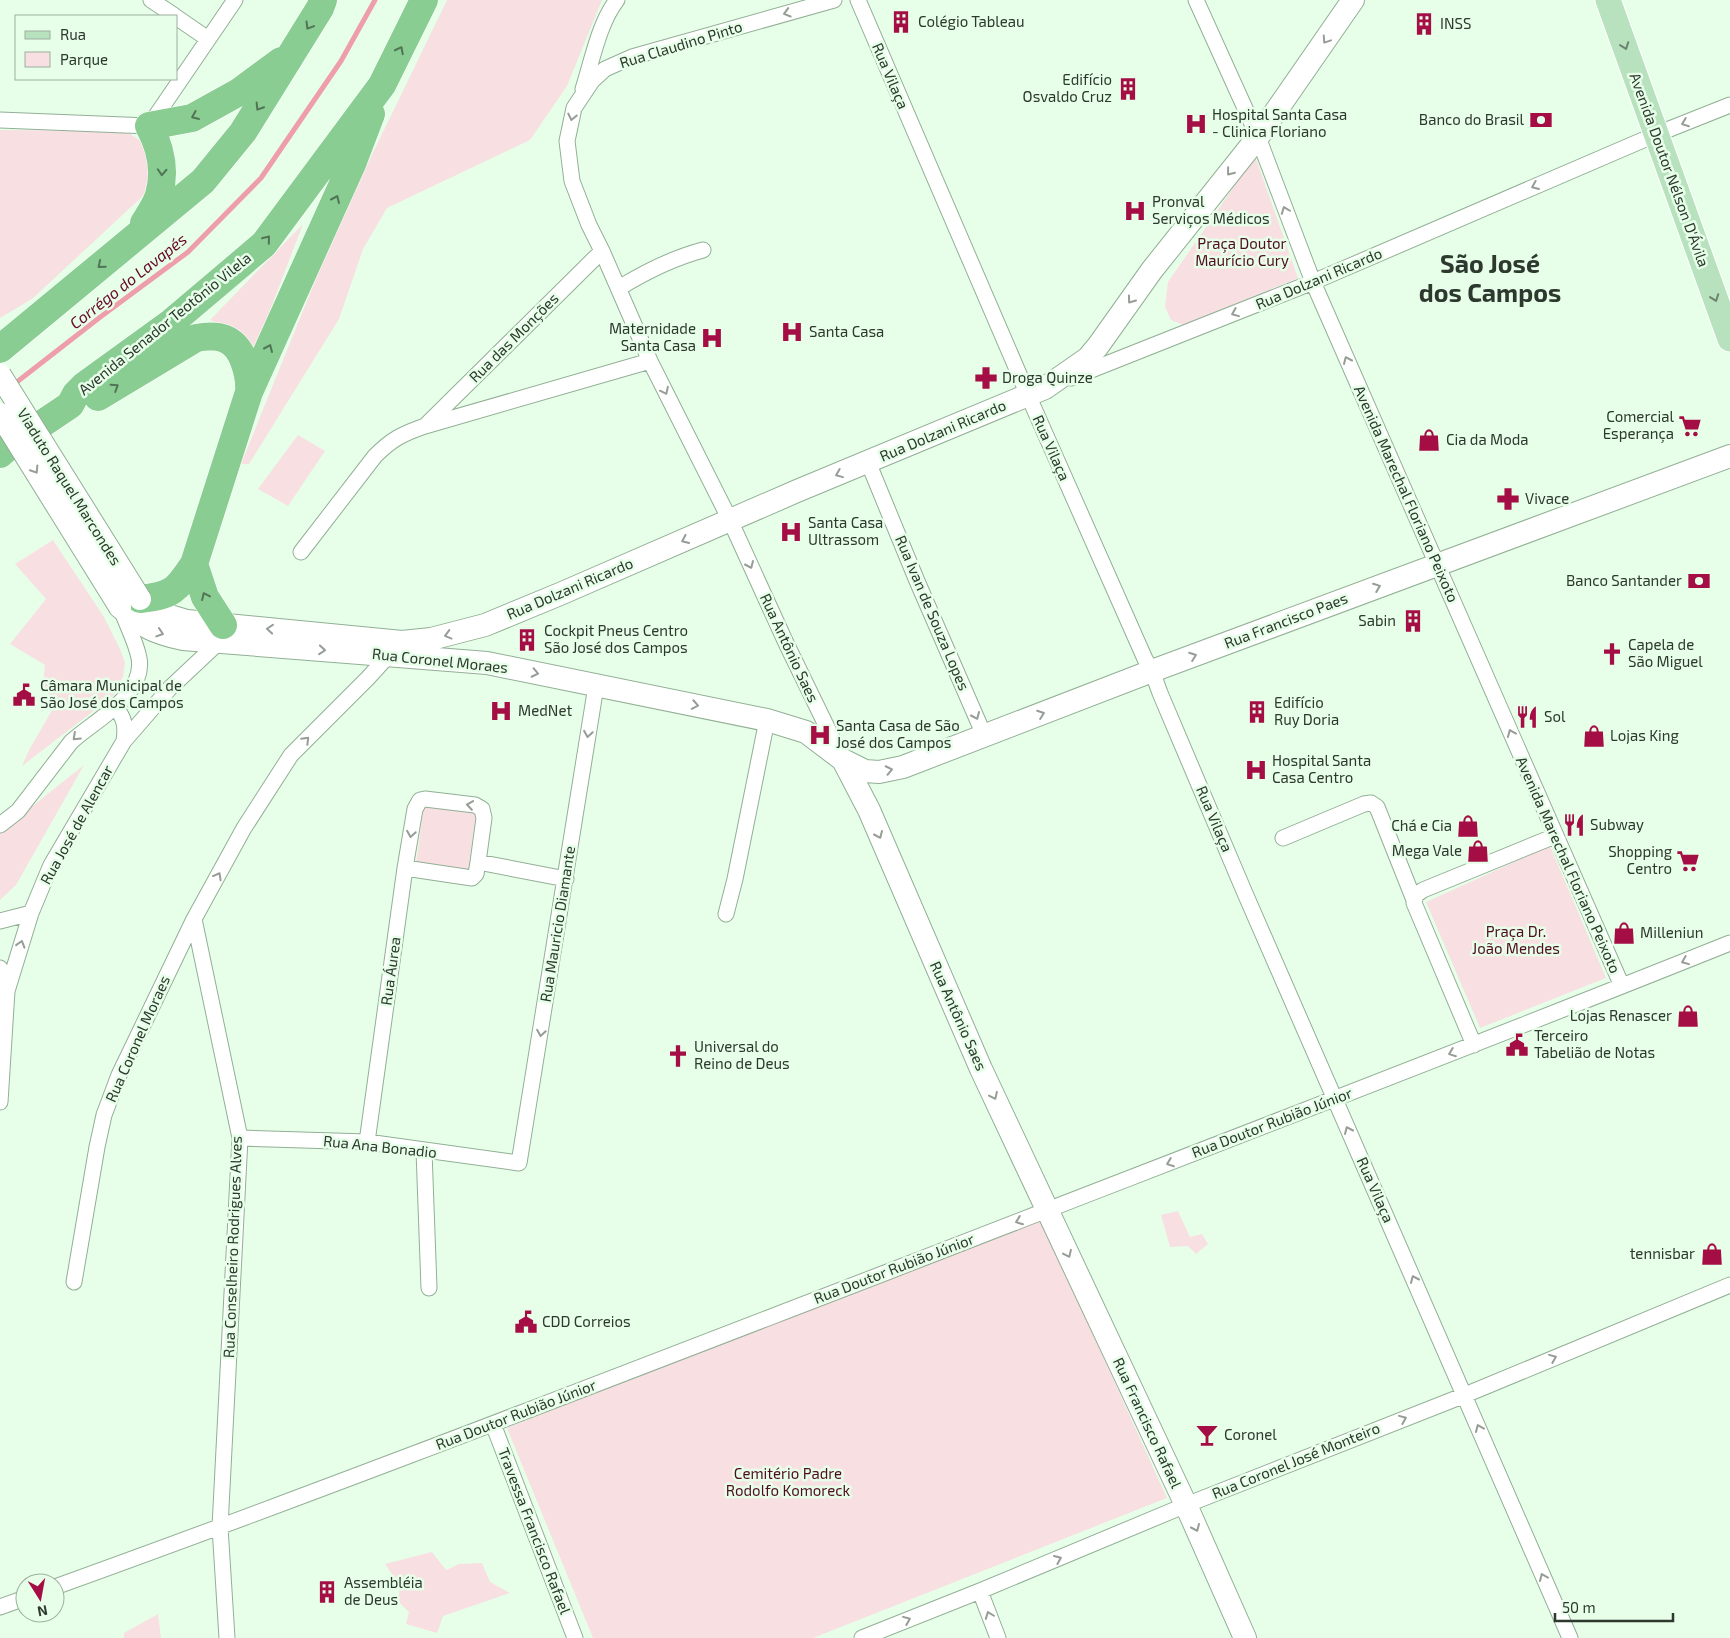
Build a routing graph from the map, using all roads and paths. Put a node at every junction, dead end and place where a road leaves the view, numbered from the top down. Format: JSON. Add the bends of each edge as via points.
{"nodes":[{"id":1,"x":151,"y":0,"type":"edge"},
{"id":2,"x":235,"y":0,"type":"edge"},
{"id":3,"x":323,"y":0,"type":"edge"},
{"id":4,"x":424,"y":0,"type":"edge"},
{"id":5,"x":617,"y":0,"type":"edge"},
{"id":6,"x":834,"y":0,"type":"edge"},
{"id":7,"x":858,"y":0,"type":"edge"},
{"id":8,"x":1196,"y":0,"type":"edge"},
{"id":9,"x":1353,"y":0,"type":"edge"},
{"id":10,"x":1608,"y":0,"type":"edge"},
{"id":11,"x":173,"y":15,"type":"edge"},
{"id":12,"x":178,"y":18,"type":"edge"},
{"id":13,"x":208,"y":39,"type":"junction"},
{"id":14,"x":294,"y":51,"type":"junction"},
{"id":15,"x":382,"y":85,"type":"junction"},
{"id":16,"x":581,"y":95,"type":"junction"},
{"id":17,"x":1730,"y":105,"type":"edge"},
{"id":18,"x":0,"y":120,"type":"edge"},
{"id":19,"x":149,"y":126,"type":"junction"},
{"id":20,"x":1657,"y":134,"type":"junction"},
{"id":21,"x":1258,"y":137,"type":"junction"},
{"id":22,"x":138,"y":233,"type":"junction"},
{"id":23,"x":602,"y":250,"type":"junction"},
{"id":24,"x":702,"y":250,"type":"dead end"},
{"id":25,"x":1313,"y":282,"type":"junction"},
{"id":26,"x":618,"y":288,"type":"junction"},
{"id":27,"x":1730,"y":339,"type":"edge"},
{"id":28,"x":2,"y":346,"type":"edge"},
{"id":29,"x":650,"y":361,"type":"junction"},
{"id":30,"x":0,"y":375,"type":"edge"},
{"id":31,"x":249,"y":392,"type":"junction"},
{"id":32,"x":1036,"y":392,"type":"junction"},
{"id":33,"x":70,"y":405,"type":"junction"},
{"id":34,"x":0,"y":414,"type":"edge"},
{"id":35,"x":425,"y":426,"type":"junction"},
{"id":36,"x":0,"y":454,"type":"edge"},
{"id":37,"x":1730,"y":456,"type":"edge"},
{"id":38,"x":868,"y":462,"type":"junction"},
{"id":39,"x":730,"y":520,"type":"junction"},
{"id":40,"x":301,"y":552,"type":"dead end"},
{"id":41,"x":194,"y":564,"type":"junction"},
{"id":42,"x":1436,"y":565,"type":"junction"},
{"id":43,"x":130,"y":603,"type":"junction"},
{"id":44,"x":485,"y":625,"type":"junction"},
{"id":45,"x":221,"y":633,"type":"junction"},
{"id":46,"x":388,"y":656,"type":"junction"},
{"id":47,"x":487,"y":663,"type":"junction"},
{"id":48,"x":1152,"y":671,"type":"junction"},
{"id":49,"x":596,"y":686,"type":"junction"},
{"id":50,"x":115,"y":707,"type":"junction"},
{"id":51,"x":767,"y":720,"type":"junction"},
{"id":52,"x":984,"y":735,"type":"junction"},
{"id":53,"x":124,"y":742,"type":"junction"},
{"id":54,"x":842,"y":760,"type":"junction"},
{"id":55,"x":0,"y":825,"type":"edge"},
{"id":56,"x":1554,"y":836,"type":"junction"},
{"id":57,"x":1283,"y":838,"type":"dead end"},
{"id":58,"x":478,"y":862,"type":"junction"},
{"id":59,"x":405,"y":868,"type":"junction"},
{"id":60,"x":566,"y":879,"type":"junction"},
{"id":61,"x":1414,"y":900,"type":"junction"},
{"id":62,"x":31,"y":913,"type":"junction"},
{"id":63,"x":726,"y":914,"type":"dead end"},
{"id":64,"x":194,"y":919,"type":"junction"},
{"id":65,"x":0,"y":921,"type":"edge"},
{"id":66,"x":1730,"y":943,"type":"edge"},
{"id":67,"x":0,"y":968,"type":"edge"},
{"id":68,"x":1622,"y":986,"type":"junction"},
{"id":69,"x":7,"y":991,"type":"junction"},
{"id":70,"x":1474,"y":1045,"type":"junction"},
{"id":71,"x":1335,"y":1100,"type":"junction"},
{"id":72,"x":0,"y":1102,"type":"edge"},
{"id":73,"x":240,"y":1138,"type":"junction"},
{"id":74,"x":366,"y":1142,"type":"junction"},
{"id":75,"x":424,"y":1151,"type":"junction"},
{"id":76,"x":520,"y":1163,"type":"joint"},
{"id":77,"x":1048,"y":1210,"type":"junction"},
{"id":78,"x":74,"y":1282,"type":"dead end"},
{"id":79,"x":1730,"y":1285,"type":"edge"},
{"id":80,"x":429,"y":1288,"type":"dead end"},
{"id":81,"x":1464,"y":1394,"type":"junction"},
{"id":82,"x":493,"y":1424,"type":"junction"},
{"id":83,"x":1186,"y":1505,"type":"junction"},
{"id":84,"x":220,"y":1527,"type":"junction"},
{"id":85,"x":65,"y":1583,"type":"edge"},
{"id":86,"x":980,"y":1591,"type":"junction"},
{"id":87,"x":15,"y":1602,"type":"edge"},
{"id":88,"x":0,"y":1607,"type":"edge"},
{"id":89,"x":227,"y":1638,"type":"edge"},
{"id":90,"x":575,"y":1638,"type":"edge"},
{"id":91,"x":862,"y":1638,"type":"edge"},
{"id":92,"x":998,"y":1638,"type":"edge"},
{"id":93,"x":1245,"y":1638,"type":"edge"},
{"id":94,"x":1570,"y":1638,"type":"edge"}],
"edges":[{"from":1,"to":11,"type":"street"},
{"from":2,"to":13,"type":"street"},
{"from":3,"to":14,"type":"highway","one_way":true},
{"from":15,"to":4,"type":"highway","name":"Avenida Senador Teotônio Vilela","one_way":true},
{"from":5,"to":16,"type":"street","via":[[596,47]]},
{"from":6,"to":16,"type":"street","name":"Rua Claudino Pinto","one_way":true,"via":[[632,58],[605,70]]},
{"from":7,"to":32,"type":"street","name":"Rua Vilaça"},
{"from":8,"to":21,"type":"street","name":"Avenida Marechal Floriano Peixoto"},
{"from":9,"to":21,"type":"main road","one_way":true},
{"from":10,"to":20,"type":"main road","name":"Avenida Doutor Nélson D'Ávila","one_way":true},
{"from":12,"to":13,"type":"street"},
{"from":13,"to":19,"type":"street"},
{"from":14,"to":19,"type":"highway","one_way":true,"via":[[239,92],[192,118]]},
{"from":14,"to":22,"type":"highway","one_way":true,"via":[[243,132],[203,181]]},
{"from":31,"to":15,"type":"highway","one_way":true,"via":[[352,164]]},
{"from":33,"to":15,"type":"highway","name":"Avenida Senador Teotônio Vilela","one_way":true,"via":[[86,385],[172,322],[264,244]]},
{"from":16,"to":23,"type":"street","name":"Rua Claudino Pinto","one_way":true,"via":[[574,108],[567,141],[572,181]]},
{"from":17,"to":20,"type":"street","name":"Rua Dolzani Ricardo","one_way":true},
{"from":18,"to":19,"type":"street"},
{"from":19,"to":22,"type":"highway","one_way":true,"via":[[160,147],[163,169],[159,197]]},
{"from":20,"to":25,"type":"street","name":"Rua Dolzani Ricardo","one_way":true},
{"from":20,"to":27,"type":"main road","name":"Avenida Doutor Nélson D'Ávila","one_way":true},
{"from":25,"to":21,"type":"street","name":"Avenida Marechal Floriano Peixoto","one_way":true},
{"from":21,"to":32,"type":"main road","one_way":true,"via":[[1152,270],[1088,358]]},
{"from":22,"to":28,"type":"highway","one_way":true},
{"from":23,"to":26,"type":"street","name":"Rua Antônio Saes"},
{"from":23,"to":35,"type":"street","name":"Rua das Monções"},
{"from":24,"to":26,"type":"street","via":[[648,271]]},
{"from":25,"to":32,"type":"street","name":"Rua Dolzani Ricardo","one_way":true},
{"from":42,"to":25,"type":"street","name":"Avenida Marechal Floriano Peixoto","one_way":true},
{"from":26,"to":29,"type":"street","name":"Rua Antônio Saes"},
{"from":29,"to":35,"type":"street","name":"Rua das Monções"},
{"from":29,"to":39,"type":"street","name":"Rua Antônio Saes","one_way":true},
{"from":30,"to":43,"type":"main road","name":"Viaduto Raquel Marcondes","bridge":true},
{"from":33,"to":31,"type":"highway","one_way":true,"via":[[98,397],[196,338],[208,336],[223,338],[239,349],[248,372]]},
{"from":31,"to":41,"type":"highway"},
{"from":32,"to":38,"type":"main road","name":"Rua Dolzani Ricardo"},
{"from":32,"to":48,"type":"street","name":"Rua Vilaça"},
{"from":33,"to":36,"type":"highway","name":"Avenida Senador Teotônio Vilela"},
{"from":34,"to":43,"type":"main road","name":"Viaduto Raquel Marcondes","one_way":true,"bridge":true},
{"from":35,"to":40,"type":"street","name":"Rua das Monções","via":[[402,434],[375,456]]},
{"from":37,"to":42,"type":"main road","name":"Rua Francisco Paes"},
{"from":38,"to":39,"type":"main road","name":"Rua Dolzani Ricardo","one_way":true},
{"from":38,"to":52,"type":"street","name":"Rua Ivan de Souza Lopes","one_way":true},
{"from":39,"to":44,"type":"main road","name":"Rua Dolzani Ricardo","one_way":true},
{"from":39,"to":54,"type":"street","name":"Rua Antônio Saes","one_way":true},
{"from":41,"to":43,"type":"highway","via":[[170,593]]},
{"from":45,"to":41,"type":"highway","one_way":true},
{"from":48,"to":42,"type":"main road","name":"Rua Francisco Paes","one_way":true},
{"from":56,"to":42,"type":"street","name":"Avenida Marechal Floriano Peixoto","one_way":true},
{"from":43,"to":45,"type":"main road","name":"Rua Dolzani Ricardo"},
{"from":43,"to":50,"type":"street","via":[[139,671],[134,684]]},
{"from":44,"to":45,"type":"main road","name":"Rua Dolzani Ricardo","one_way":true,"via":[[432,639],[402,642]]},
{"from":44,"to":47,"type":"main road","via":[[473,641]]},
{"from":45,"to":46,"type":"main road","name":"Rua Coronel Moraes","one_way":true},
{"from":45,"to":53,"type":"street","name":"Rua José de Alencar"},
{"from":46,"to":47,"type":"main road","name":"Rua Coronel Moraes"},
{"from":64,"to":46,"type":"street","one_way":true,"via":[[244,828],[290,755]]},
{"from":47,"to":49,"type":"main road","name":"Rua Coronel Moraes","one_way":true},
{"from":52,"to":48,"type":"main road","name":"Rua Francisco Paes","one_way":true},
{"from":48,"to":71,"type":"street","name":"Rua Vilaça"},
{"from":49,"to":51,"type":"main road","name":"Rua Coronel Moraes","one_way":true},
{"from":49,"to":60,"type":"street","name":"Rua Mauricio Diamante","one_way":true},
{"from":50,"to":53,"type":"street","via":[[125,725]]},
{"from":50,"to":55,"type":"street","one_way":true,"via":[[70,742],[18,810]]},
{"from":51,"to":54,"type":"main road","name":"Rua Coronel Moraes","via":[[806,732]]},
{"from":51,"to":63,"type":"street"},
{"from":54,"to":52,"type":"main road","name":"Rua Francisco Paes","one_way":true,"via":[[879,772],[903,767]]},
{"from":53,"to":62,"type":"street","name":"Rua José de Alencar","via":[[51,865]]},
{"from":54,"to":77,"type":"main road","name":"Rua Antônio Saes","one_way":true,"via":[[869,810],[982,1069]]},
{"from":56,"to":61,"type":"street","via":[[1423,890]]},
{"from":56,"to":68,"type":"street","name":"Avenida Marechal Floriano Peixoto"},
{"from":57,"to":61,"type":"street","via":[[1372,803],[1377,807]]},
{"from":58,"to":59,"type":"street","via":[[472,878]]},
{"from":58,"to":59,"type":"street","name":"Rua Áurea","one_way":true,"via":[[484,818],[482,809],[475,805],[425,799],[420,800],[415,809]]},
{"from":58,"to":60,"type":"street"},
{"from":59,"to":74,"type":"street","name":"Rua Áurea"},
{"from":60,"to":76,"type":"street","name":"Rua Mauricio Diamante","one_way":true},
{"from":61,"to":70,"type":"street"},
{"from":62,"to":65,"type":"street"},
{"from":69,"to":62,"type":"street","name":"Rua José de Alencar","one_way":true},
{"from":64,"to":73,"type":"street","name":"Rua Conselheiro Rodrigues Alves"},
{"from":64,"to":78,"type":"street","name":"Rua Coronel Moraes","via":[[119,1075],[104,1115]]},
{"from":66,"to":68,"type":"street","name":"Rua Doutor Rubião Júnior","one_way":true},
{"from":67,"to":69,"type":"street"},
{"from":68,"to":70,"type":"street","name":"Rua Doutor Rubião Júnior"},
{"from":69,"to":72,"type":"street","name":"Rua José de Alencar"},
{"from":70,"to":71,"type":"street","name":"Rua Doutor Rubião Júnior","one_way":true},
{"from":71,"to":77,"type":"street","name":"Rua Doutor Rubião Júnior","one_way":true},
{"from":81,"to":71,"type":"street","name":"Rua Vilaça","one_way":true},
{"from":73,"to":74,"type":"street","name":"Rua Ana Bonadio"},
{"from":73,"to":84,"type":"street","name":"Rua Conselheiro Rodrigues Alves"},
{"from":74,"to":75,"type":"street","name":"Rua Ana Bonadio"},
{"from":75,"to":76,"type":"street","name":"Rua Ana Bonadio"},
{"from":75,"to":80,"type":"street"},
{"from":77,"to":82,"type":"street","name":"Rua Doutor Rubião Júnior","one_way":true},
{"from":77,"to":83,"type":"main road","name":"Rua Francisco Rafael","one_way":true},
{"from":81,"to":79,"type":"street","name":"Rua Coronel José Monteiro","one_way":true},
{"from":83,"to":81,"type":"street","name":"Rua Coronel José Monteiro","one_way":true},
{"from":94,"to":81,"type":"street","name":"Rua Vilaça","one_way":true},
{"from":82,"to":84,"type":"street","name":"Rua Doutor Rubião Júnior"},
{"from":82,"to":90,"type":"street","name":"Travessa Francisco Rafael"},
{"from":86,"to":83,"type":"street","name":"Rua Coronel José Monteiro","one_way":true},
{"from":83,"to":93,"type":"main road","name":"Rua Francisco Rafael","one_way":true},
{"from":84,"to":85,"type":"street","name":"Rua Doutor Rubião Júnior"},
{"from":84,"to":89,"type":"street","name":"Rua Conselheiro Rodrigues Alves"},
{"from":91,"to":86,"type":"street","name":"Rua Coronel José Monteiro","one_way":true},
{"from":92,"to":86,"type":"street","one_way":true},
{"from":87,"to":88,"type":"street"}]}
